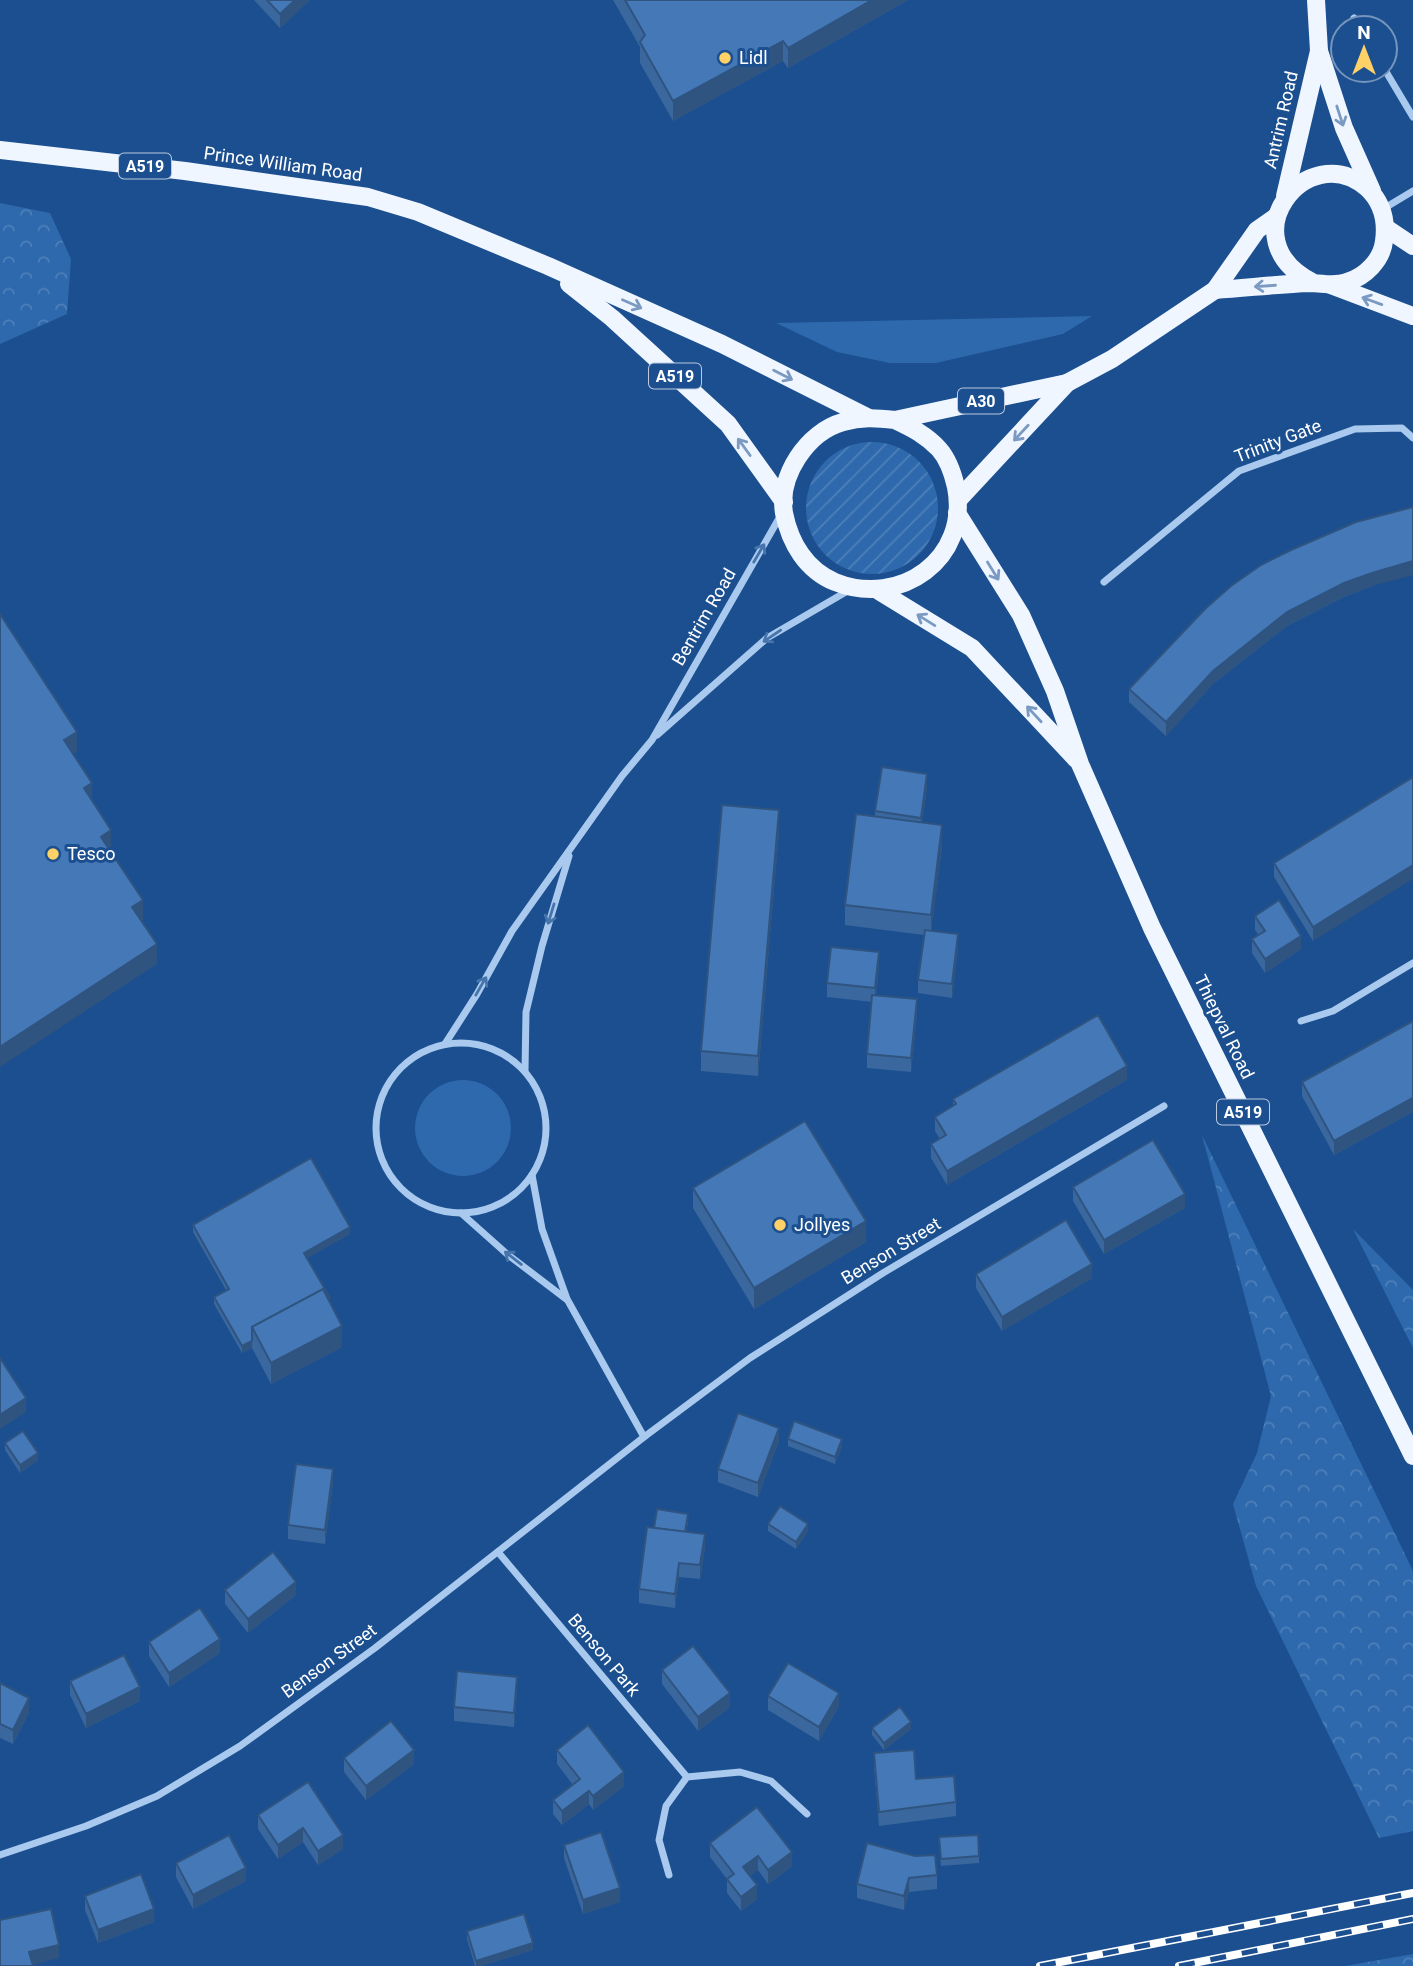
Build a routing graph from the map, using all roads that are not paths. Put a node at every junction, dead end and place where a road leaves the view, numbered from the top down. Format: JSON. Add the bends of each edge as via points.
{"nodes":[{"id":1,"x":1316,"y":0,"type":"edge"},
{"id":2,"x":1320,"y":51,"type":"junction"},
{"id":3,"x":1393,"y":84,"type":"edge"},
{"id":4,"x":1413,"y":117,"type":"edge"},
{"id":5,"x":0,"y":150,"type":"edge"},
{"id":6,"x":1413,"y":191,"type":"edge"},
{"id":7,"x":1378,"y":202,"type":"junction"},
{"id":8,"x":1280,"y":208,"type":"junction"},
{"id":9,"x":1386,"y":228,"type":"junction"},
{"id":10,"x":1413,"y":246,"type":"edge"},
{"id":11,"x":548,"y":266,"type":"junction"},
{"id":12,"x":1323,"y":284,"type":"junction"},
{"id":13,"x":1215,"y":290,"type":"junction"},
{"id":14,"x":1413,"y":316,"type":"edge"},
{"id":15,"x":1067,"y":383,"type":"junction"},
{"id":16,"x":867,"y":417,"type":"junction"},
{"id":17,"x":895,"y":420,"type":"junction"},
{"id":18,"x":1413,"y":438,"type":"edge"},
{"id":19,"x":784,"y":506,"type":"junction"},
{"id":20,"x":958,"y":506,"type":"junction"},
{"id":21,"x":1104,"y":582,"type":"dead end"},
{"id":22,"x":852,"y":589,"type":"junction"},
{"id":23,"x":879,"y":591,"type":"junction"},
{"id":24,"x":652,"y":740,"type":"junction"},
{"id":25,"x":1080,"y":764,"type":"junction"},
{"id":26,"x":571,"y":849,"type":"junction"},
{"id":27,"x":1413,"y":963,"type":"edge"},
{"id":28,"x":1301,"y":1021,"type":"dead end"},
{"id":29,"x":445,"y":1044,"type":"junction"},
{"id":30,"x":525,"y":1071,"type":"junction"},
{"id":31,"x":1164,"y":1106,"type":"dead end"},
{"id":32,"x":532,"y":1175,"type":"junction"},
{"id":33,"x":461,"y":1213,"type":"junction"},
{"id":34,"x":567,"y":1299,"type":"junction"},
{"id":35,"x":644,"y":1437,"type":"junction"},
{"id":36,"x":1413,"y":1456,"type":"edge"},
{"id":37,"x":498,"y":1552,"type":"junction"},
{"id":38,"x":687,"y":1777,"type":"junction"},
{"id":39,"x":807,"y":1814,"type":"dead end"},
{"id":40,"x":0,"y":1855,"type":"edge"},
{"id":41,"x":668,"y":1875,"type":"dead end"}],
"edges":[{"from":1,"to":2,"type":"main road","name":"Antrim Road","number":"A30"},
{"from":2,"to":7,"type":"main road","name":"Antrim Road","number":"A30","one_way":true,"via":[[1344,128]]},
{"from":2,"to":8,"type":"main road","name":"Antrim Road","number":"A30"},
{"from":3,"to":4,"type":"street"},
{"from":5,"to":11,"type":"main road","name":"Prince William Road","number":"A519","via":[[368,197],[418,212]]},
{"from":6,"to":7,"type":"street"},
{"from":7,"to":8,"type":"main road","number":"A30","via":[[1360,182],[1326,174],[1295,187]]},
{"from":7,"to":9,"type":"main road","number":"A30"},
{"from":8,"to":12,"type":"main road","number":"A30","via":[[1275,233],[1283,257],[1299,275]]},
{"from":8,"to":13,"type":"main road","number":"A30","via":[[1257,230]]},
{"from":9,"to":10,"type":"main road"},
{"from":9,"to":12,"type":"main road","number":"A30","via":[[1384,246],[1363,275],[1348,282]]},
{"from":11,"to":16,"type":"main road","name":"Prince William Road","number":"A519","one_way":true,"via":[[722,344]]},
{"from":19,"to":11,"type":"main road","name":"Prince William Road","number":"A519","one_way":true,"via":[[728,424]]},
{"from":12,"to":13,"type":"main road","number":"A30","one_way":true},
{"from":14,"to":12,"type":"main road","number":"A30","one_way":true},
{"from":13,"to":15,"type":"main road","number":"A30","via":[[1112,359]]},
{"from":15,"to":17,"type":"main road","number":"A30"},
{"from":15,"to":20,"type":"main road","number":"A30","one_way":true},
{"from":16,"to":17,"type":"main road","number":"A519"},
{"from":16,"to":19,"type":"main road","number":"A519","via":[[840,423],[816,437],[797,457],[786,482]]},
{"from":17,"to":20,"type":"main road","number":"A519","via":[[920,432],[941,451],[953,474]]},
{"from":18,"to":21,"type":"street","name":"Trinity Gate","via":[[1402,428],[1355,429],[1239,471]]},
{"from":19,"to":22,"type":"main road","number":"A519","via":[[790,537],[804,560],[825,578]]},
{"from":24,"to":19,"type":"street","name":"Bentrim Road","one_way":true},
{"from":20,"to":23,"type":"main road","number":"A519","via":[[956,526],[929,570]]},
{"from":20,"to":25,"type":"main road","name":"Thiepval Road","number":"A519","one_way":true,"via":[[1021,615],[1055,691]]},
{"from":22,"to":23,"type":"main road","number":"A519"},
{"from":22,"to":24,"type":"street","name":"Bentrim Road","one_way":true,"via":[[767,638]]},
{"from":25,"to":23,"type":"main road","name":"Thiepval Road","number":"A519","one_way":true,"via":[[972,648]]},
{"from":24,"to":26,"type":"street","name":"Bentrim Road"},
{"from":25,"to":36,"type":"main road","name":"Thiepval Road","number":"A519","via":[[1152,928]]},
{"from":29,"to":26,"type":"street","name":"Bentrim Road","one_way":true,"via":[[512,931]]},
{"from":26,"to":30,"type":"street","name":"Bentrim Road","one_way":true,"via":[[526,1012]]},
{"from":27,"to":28,"type":"street","via":[[1333,1012]]},
{"from":29,"to":30,"type":"street","via":[[484,1046]]},
{"from":29,"to":33,"type":"street","via":[[418,1054],[395,1072],[380,1098],[375,1126],[379,1153],[400,1187],[434,1209]]},
{"from":30,"to":32,"type":"street","via":[[545,1112],[542,1155]]},
{"from":31,"to":35,"type":"street","name":"Benson Street","via":[[861,1287],[750,1358]]},
{"from":32,"to":33,"type":"street","via":[[501,1203]]},
{"from":32,"to":34,"type":"street","via":[[542,1229]]},
{"from":34,"to":33,"type":"street","one_way":true},
{"from":34,"to":35,"type":"street"},
{"from":35,"to":37,"type":"street","name":"Benson Street"},
{"from":37,"to":38,"type":"street","name":"Benson Park"},
{"from":37,"to":40,"type":"street","name":"Benson Street","via":[[240,1746],[157,1796]]},
{"from":38,"to":39,"type":"street","via":[[740,1772],[771,1781]]},
{"from":38,"to":41,"type":"street","via":[[666,1806],[659,1840]]}]}
